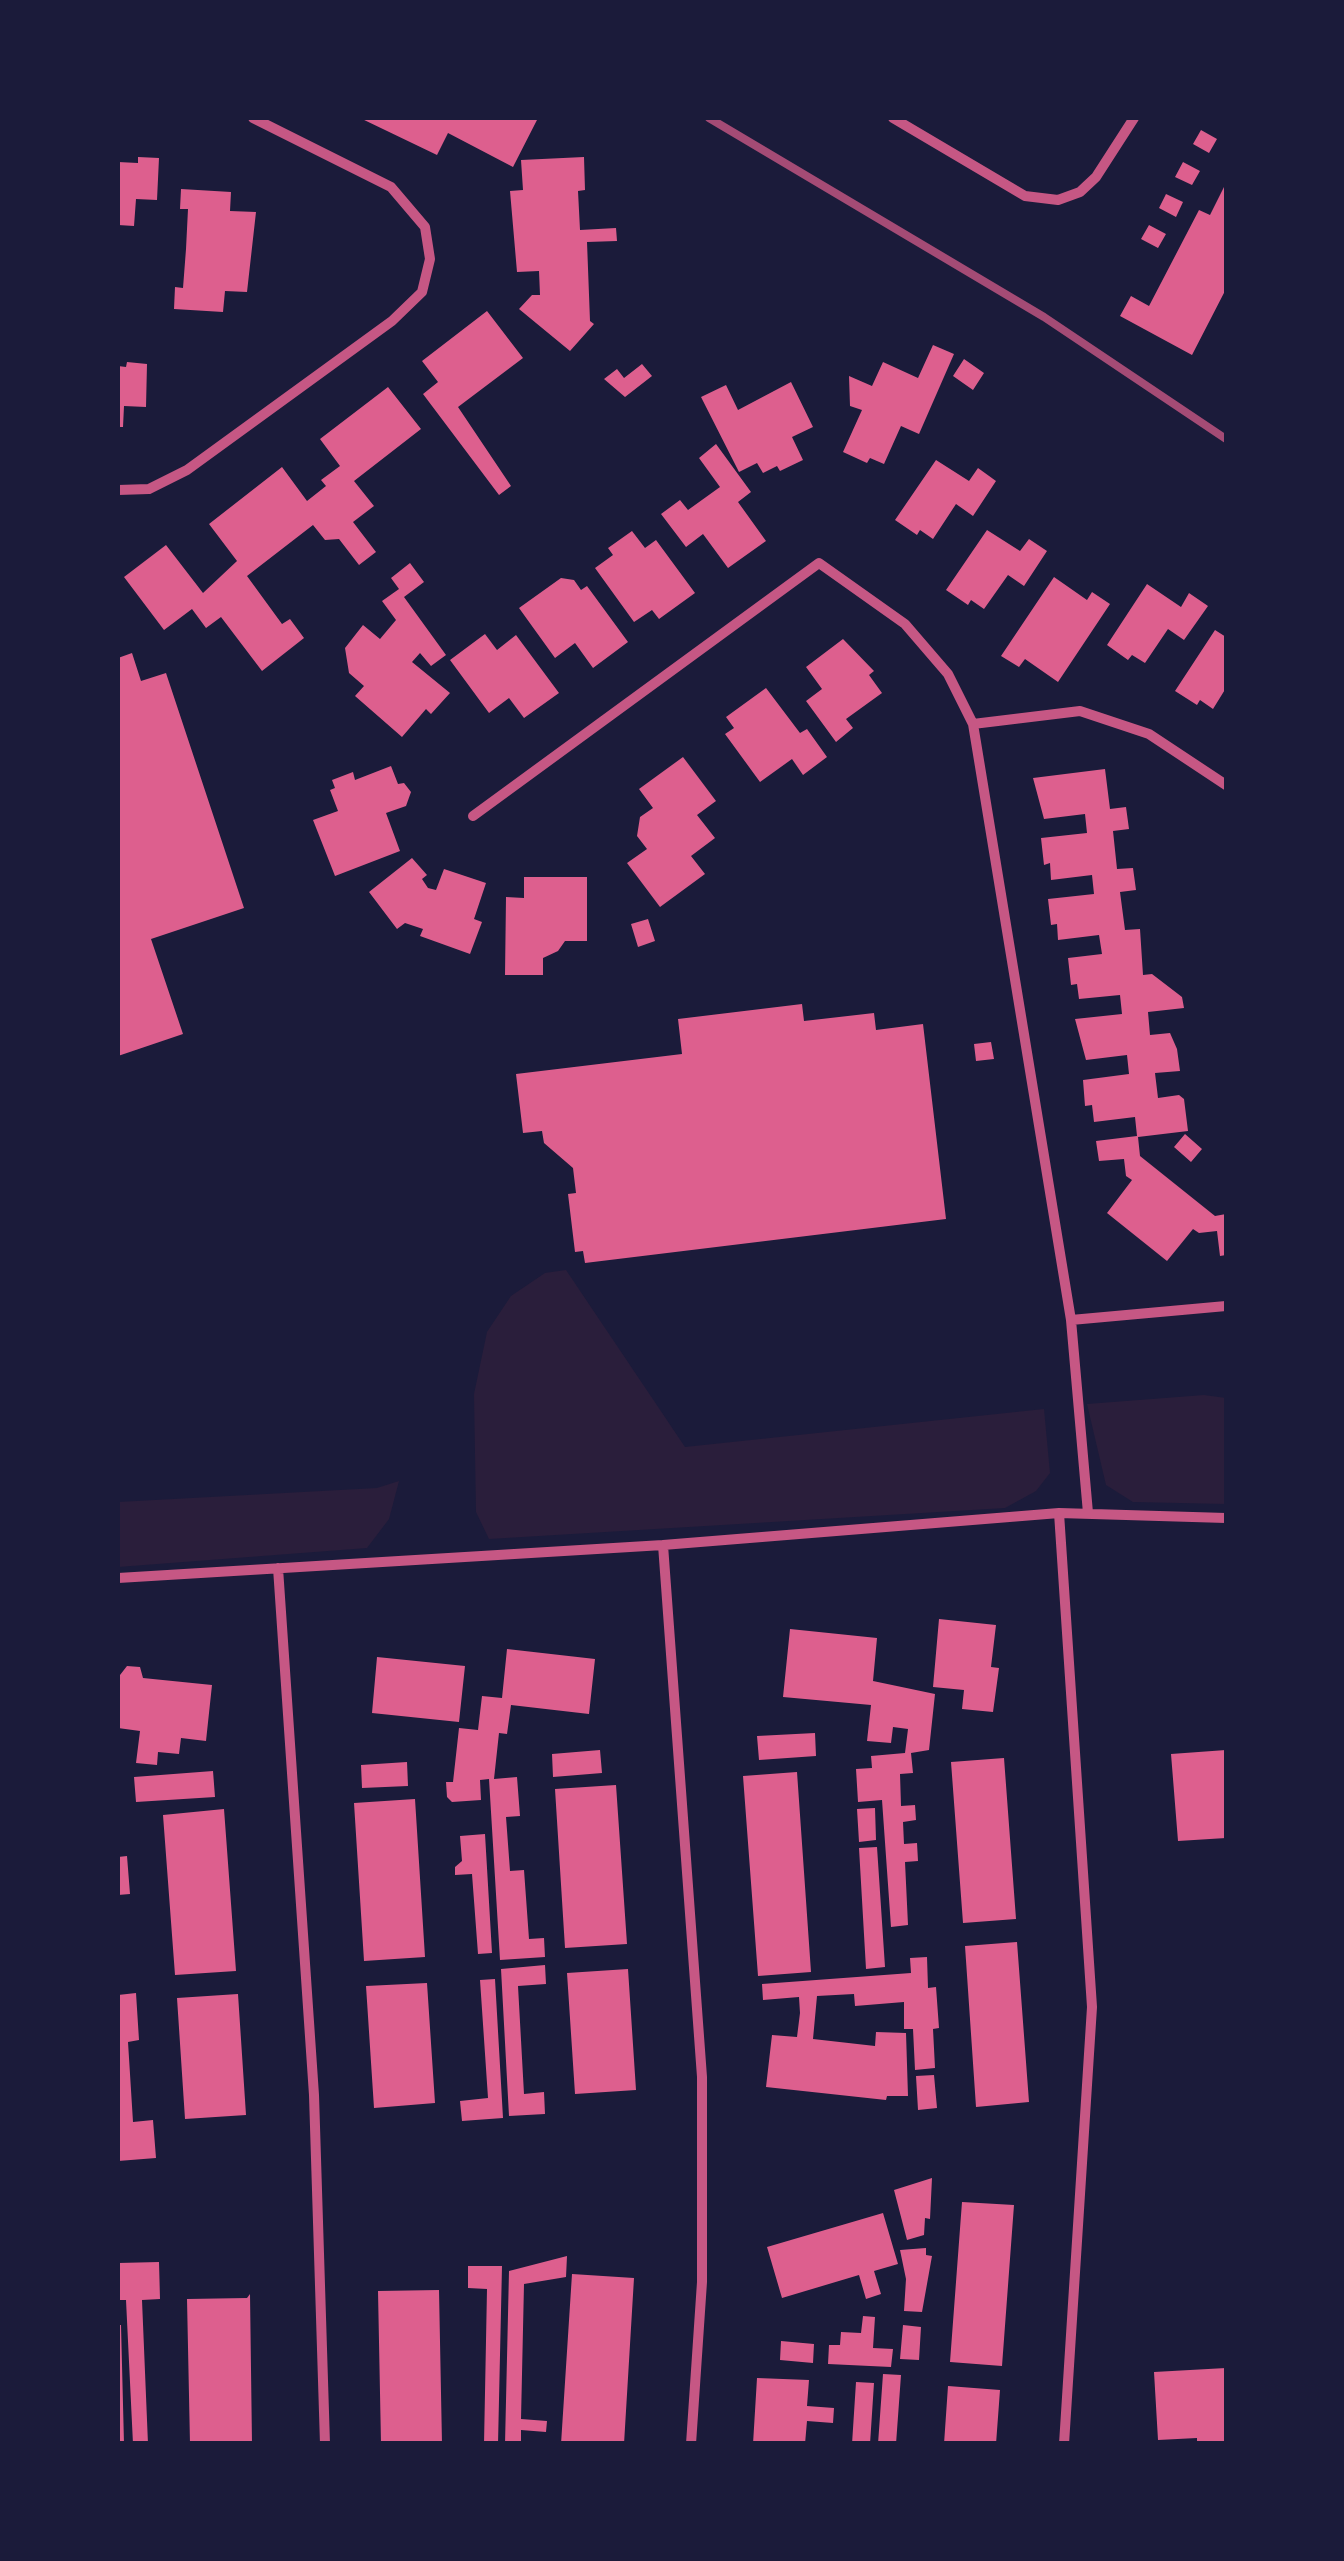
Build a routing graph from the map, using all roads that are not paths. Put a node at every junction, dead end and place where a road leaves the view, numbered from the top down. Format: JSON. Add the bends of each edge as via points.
{"nodes":[{"id":1,"x":253,"y":118,"type":"edge"},
{"id":2,"x":892,"y":118,"type":"edge"},
{"id":3,"x":1134,"y":118,"type":"edge"},
{"id":4,"x":118,"y":490,"type":"edge"},
{"id":5,"x":973,"y":724,"type":"junction"},
{"id":6,"x":1226,"y":785,"type":"edge"},
{"id":7,"x":474,"y":816,"type":"dead end"},
{"id":8,"x":1226,"y":1306,"type":"edge"},
{"id":9,"x":1071,"y":1320,"type":"junction"},
{"id":10,"x":1088,"y":1512,"type":"junction"},
{"id":11,"x":1059,"y":1513,"type":"junction"},
{"id":12,"x":1226,"y":1518,"type":"edge"},
{"id":13,"x":663,"y":1545,"type":"junction"},
{"id":14,"x":278,"y":1568,"type":"junction"},
{"id":15,"x":118,"y":1578,"type":"edge"},
{"id":16,"x":324,"y":2444,"type":"edge"},
{"id":17,"x":691,"y":2444,"type":"edge"},
{"id":18,"x":1064,"y":2444,"type":"edge"}],
"edges":[{"from":1,"to":4,"type":"street","via":[[391,187],[425,226],[430,259],[422,292],[187,470],[148,489]]},
{"from":2,"to":3,"type":"street","via":[[1025,196],[1058,200],[1096,176]]},
{"from":5,"to":6,"type":"street","via":[[1080,711],[1149,734]]},
{"from":5,"to":7,"type":"street","via":[[948,674],[905,624],[819,564]]},
{"from":5,"to":9,"type":"street"},
{"from":8,"to":9,"type":"street"},
{"from":9,"to":10,"type":"street"},
{"from":10,"to":11,"type":"street"},
{"from":10,"to":12,"type":"street"},
{"from":11,"to":13,"type":"street"},
{"from":11,"to":18,"type":"street","via":[[1092,2007]]},
{"from":13,"to":14,"type":"street"},
{"from":13,"to":17,"type":"street","via":[[702,2077],[702,2282]]},
{"from":14,"to":15,"type":"street"},
{"from":14,"to":16,"type":"street","via":[[314,2095]]}]}
